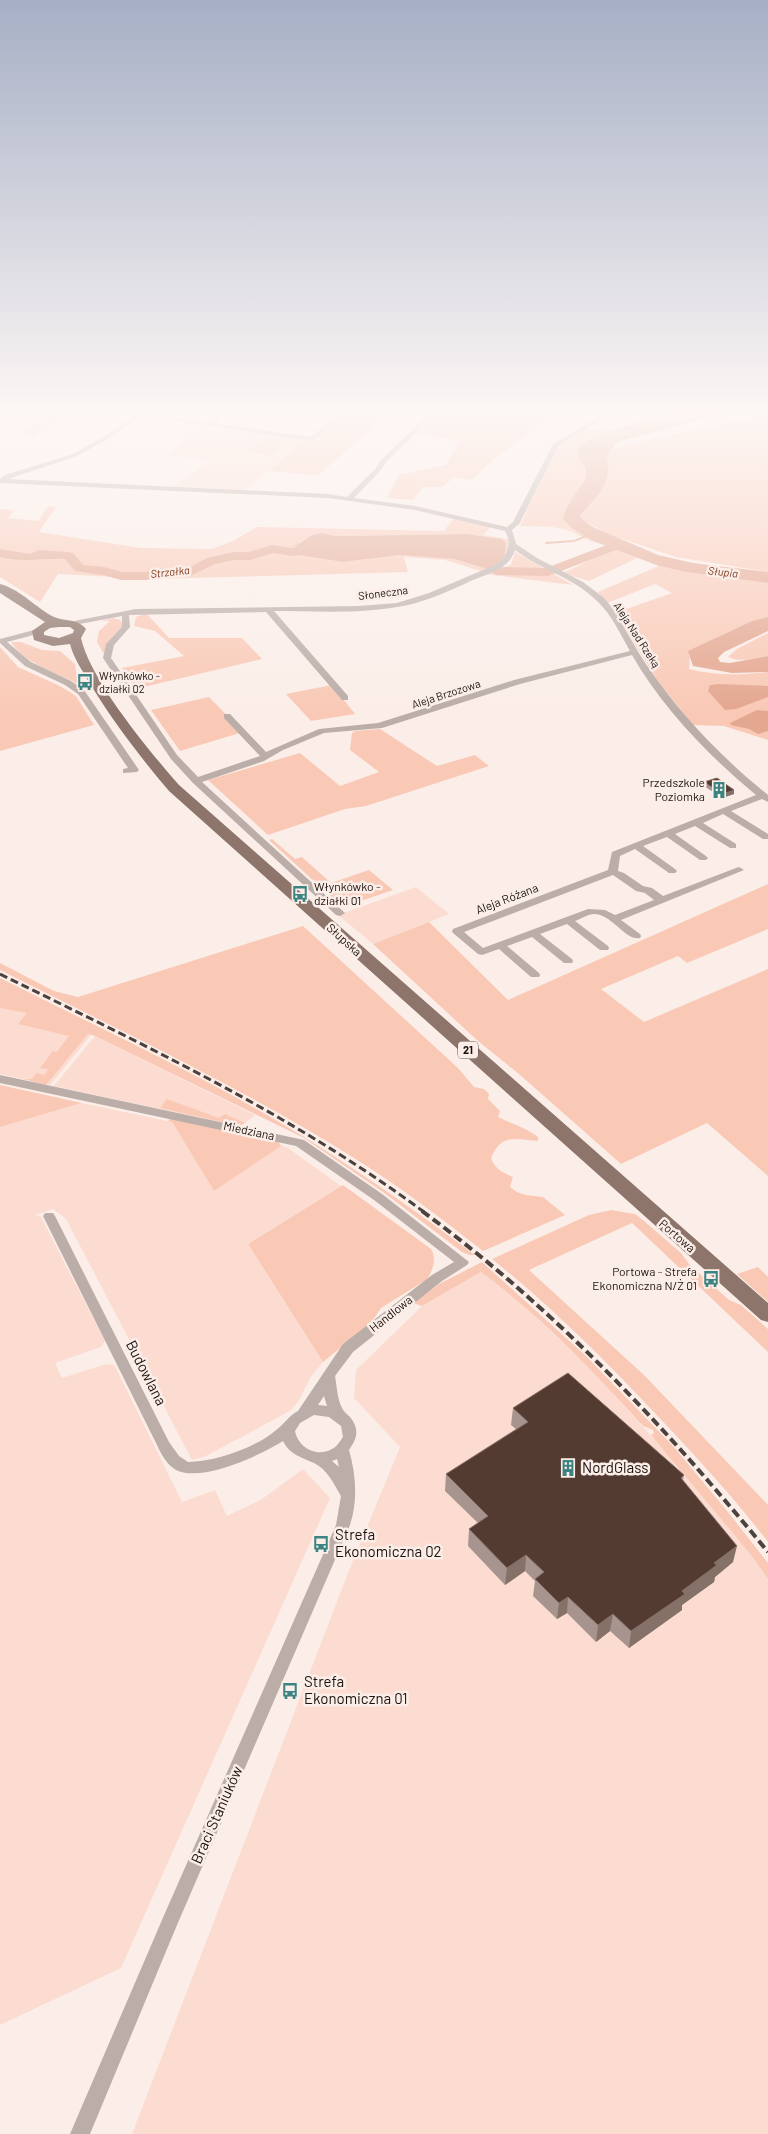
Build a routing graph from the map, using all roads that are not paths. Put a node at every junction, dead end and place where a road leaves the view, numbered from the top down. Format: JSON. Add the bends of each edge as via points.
{"nodes":[{"id":1,"x":431,"y":512,"type":"edge"},
{"id":2,"x":523,"y":512,"type":"edge"},
{"id":3,"x":508,"y":529,"type":"junction"},
{"id":4,"x":513,"y":546,"type":"junction"},
{"id":5,"x":0,"y":588,"type":"edge"},
{"id":6,"x":25,"y":603,"type":"junction"},
{"id":7,"x":268,"y":610,"type":"junction"},
{"id":8,"x":125,"y":612,"type":"junction"},
{"id":9,"x":107,"y":615,"type":"junction"},
{"id":10,"x":71,"y":628,"type":"junction"},
{"id":11,"x":40,"y":632,"type":"junction"},
{"id":12,"x":1,"y":641,"type":"edge"},
{"id":13,"x":57,"y":642,"type":"junction"},
{"id":14,"x":635,"y":652,"type":"junction"},
{"id":15,"x":84,"y":661,"type":"junction"},
{"id":16,"x":345,"y":698,"type":"dead end"},
{"id":17,"x":227,"y":716,"type":"dead end"},
{"id":18,"x":265,"y":756,"type":"junction"},
{"id":19,"x":126,"y":771,"type":"dead end"},
{"id":20,"x":196,"y":781,"type":"junction"},
{"id":21,"x":765,"y":798,"type":"edge"},
{"id":22,"x":726,"y":812,"type":"junction"},
{"id":23,"x":697,"y":823,"type":"junction"},
{"id":24,"x":669,"y":834,"type":"junction"},
{"id":25,"x":766,"y":837,"type":"dead end"},
{"id":26,"x":637,"y":846,"type":"junction"},
{"id":27,"x":733,"y":846,"type":"dead end"},
{"id":28,"x":703,"y":858,"type":"dead end"},
{"id":29,"x":739,"y":870,"type":"dead end"},
{"id":30,"x":672,"y":871,"type":"dead end"},
{"id":31,"x":613,"y":872,"type":"junction"},
{"id":32,"x":661,"y":900,"type":"junction"},
{"id":33,"x":340,"y":912,"type":"dead end"},
{"id":34,"x":614,"y":919,"type":"junction"},
{"id":35,"x":568,"y":920,"type":"junction"},
{"id":36,"x":533,"y":933,"type":"junction"},
{"id":37,"x":636,"y":936,"type":"dead end"},
{"id":38,"x":500,"y":945,"type":"junction"},
{"id":39,"x":604,"y":948,"type":"dead end"},
{"id":40,"x":568,"y":961,"type":"dead end"},
{"id":41,"x":535,"y":975,"type":"dead end"},
{"id":42,"x":0,"y":1078,"type":"edge"},
{"id":43,"x":609,"y":1175,"type":"joint"},
{"id":44,"x":49,"y":1216,"type":"dead end"},
{"id":45,"x":463,"y":1262,"type":"joint"},
{"id":46,"x":768,"y":1315,"type":"edge"},
{"id":47,"x":329,"y":1377,"type":"junction"},
{"id":48,"x":304,"y":1413,"type":"junction"},
{"id":49,"x":337,"y":1414,"type":"junction"},
{"id":50,"x":292,"y":1423,"type":"junction"},
{"id":51,"x":260,"y":1448,"type":"junction"},
{"id":52,"x":342,"y":1450,"type":"junction"},
{"id":53,"x":296,"y":1451,"type":"junction"},
{"id":54,"x":318,"y":1458,"type":"junction"},
{"id":55,"x":348,"y":1495,"type":"junction"},
{"id":56,"x":80,"y":2134,"type":"edge"}],
"edges":[{"from":1,"to":3,"type":"street"},
{"from":2,"to":3,"type":"street"},
{"from":3,"to":4,"type":"street"},
{"from":4,"to":7,"type":"street","name":"Słoneczna","via":[[500,566],[420,599],[378,608]]},
{"from":4,"to":14,"type":"street","name":"Aleja Nad Rzeką","via":[[586,588],[599,599]]},
{"from":5,"to":6,"type":"main road"},
{"from":6,"to":10,"type":"main road","via":[[49,619]]},
{"from":6,"to":11,"type":"main road","via":[[40,621]]},
{"from":7,"to":8,"type":"street","name":"Słoneczna"},
{"from":7,"to":16,"type":"street"},
{"from":8,"to":9,"type":"street","name":"Słoneczna"},
{"from":8,"to":20,"type":"street","via":[[127,628],[109,646],[109,662],[168,749]]},
{"from":9,"to":10,"type":"street","name":"Słoneczna"},
{"from":9,"to":10,"type":"street","name":"Słoneczna"},
{"from":10,"to":11,"type":"main road"},
{"from":10,"to":13,"type":"main road"},
{"from":10,"to":15,"type":"main road","name":"Słupska","number":"21"},
{"from":11,"to":12,"type":"street"},
{"from":11,"to":13,"type":"main road","number":"21"},
{"from":12,"to":19,"type":"street","via":[[28,664],[81,692],[134,770]]},
{"from":13,"to":15,"type":"main road","name":"Słupska","number":"21"},
{"from":14,"to":18,"type":"street","name":"Aleja Brzozowa","via":[[517,682],[379,726],[322,731]]},
{"from":14,"to":21,"type":"street","name":"Aleja Nad Rzeką","via":[[687,725],[715,755]]},
{"from":15,"to":43,"type":"main road","name":"Słupska","number":"21","via":[[142,750],[174,788]]},
{"from":17,"to":18,"type":"street"},
{"from":18,"to":20,"type":"street","name":"Aleja Brzozowa"},
{"from":20,"to":33,"type":"street"},
{"from":21,"to":22,"type":"street"},
{"from":22,"to":23,"type":"street"},
{"from":22,"to":25,"type":"street"},
{"from":23,"to":24,"type":"street"},
{"from":23,"to":27,"type":"street"},
{"from":24,"to":26,"type":"street"},
{"from":24,"to":28,"type":"street"},
{"from":26,"to":30,"type":"street"},
{"from":26,"to":31,"type":"street","via":[[615,854]]},
{"from":29,"to":32,"type":"street"},
{"from":31,"to":32,"type":"street"},
{"from":31,"to":38,"type":"street","name":"Aleja Różana","via":[[457,931],[482,952]]},
{"from":32,"to":34,"type":"street"},
{"from":34,"to":35,"type":"street","name":"Aleja Różana","via":[[605,913],[592,911]]},
{"from":34,"to":37,"type":"street","name":"Aleja Różana"},
{"from":35,"to":36,"type":"street","name":"Aleja Różana"},
{"from":35,"to":39,"type":"street"},
{"from":36,"to":38,"type":"street","name":"Aleja Różana"},
{"from":36,"to":40,"type":"street"},
{"from":38,"to":41,"type":"street"},
{"from":42,"to":45,"type":"street","name":"Miedziana","via":[[300,1143]]},
{"from":43,"to":46,"type":"main road","name":"Portowa","number":"21"},
{"from":44,"to":51,"type":"street","name":"Budowlana","via":[[175,1462],[188,1468],[204,1468]]},
{"from":45,"to":47,"type":"street","name":"Handlowa","via":[[437,1278],[348,1348]]},
{"from":47,"to":48,"type":"street","name":"Handlowa"},
{"from":47,"to":49,"type":"street"},
{"from":48,"to":49,"type":"street","via":[[321,1410]]},
{"from":48,"to":50,"type":"street","name":"Handlowa"},
{"from":49,"to":52,"type":"street","via":[[348,1424],[350,1431]]},
{"from":50,"to":51,"type":"street","name":"Handlowa","via":[[276,1439]]},
{"from":50,"to":53,"type":"street","via":[[288,1438]]},
{"from":51,"to":53,"type":"street","via":[[282,1447]]},
{"from":52,"to":54,"type":"street"},
{"from":52,"to":55,"type":"street","name":"Braci Staniuków"},
{"from":53,"to":54,"type":"street"},
{"from":54,"to":55,"type":"street","via":[[334,1471]]},
{"from":55,"to":56,"type":"street","name":"Braci Staniuków","via":[[346,1516],[338,1540]]}]}
